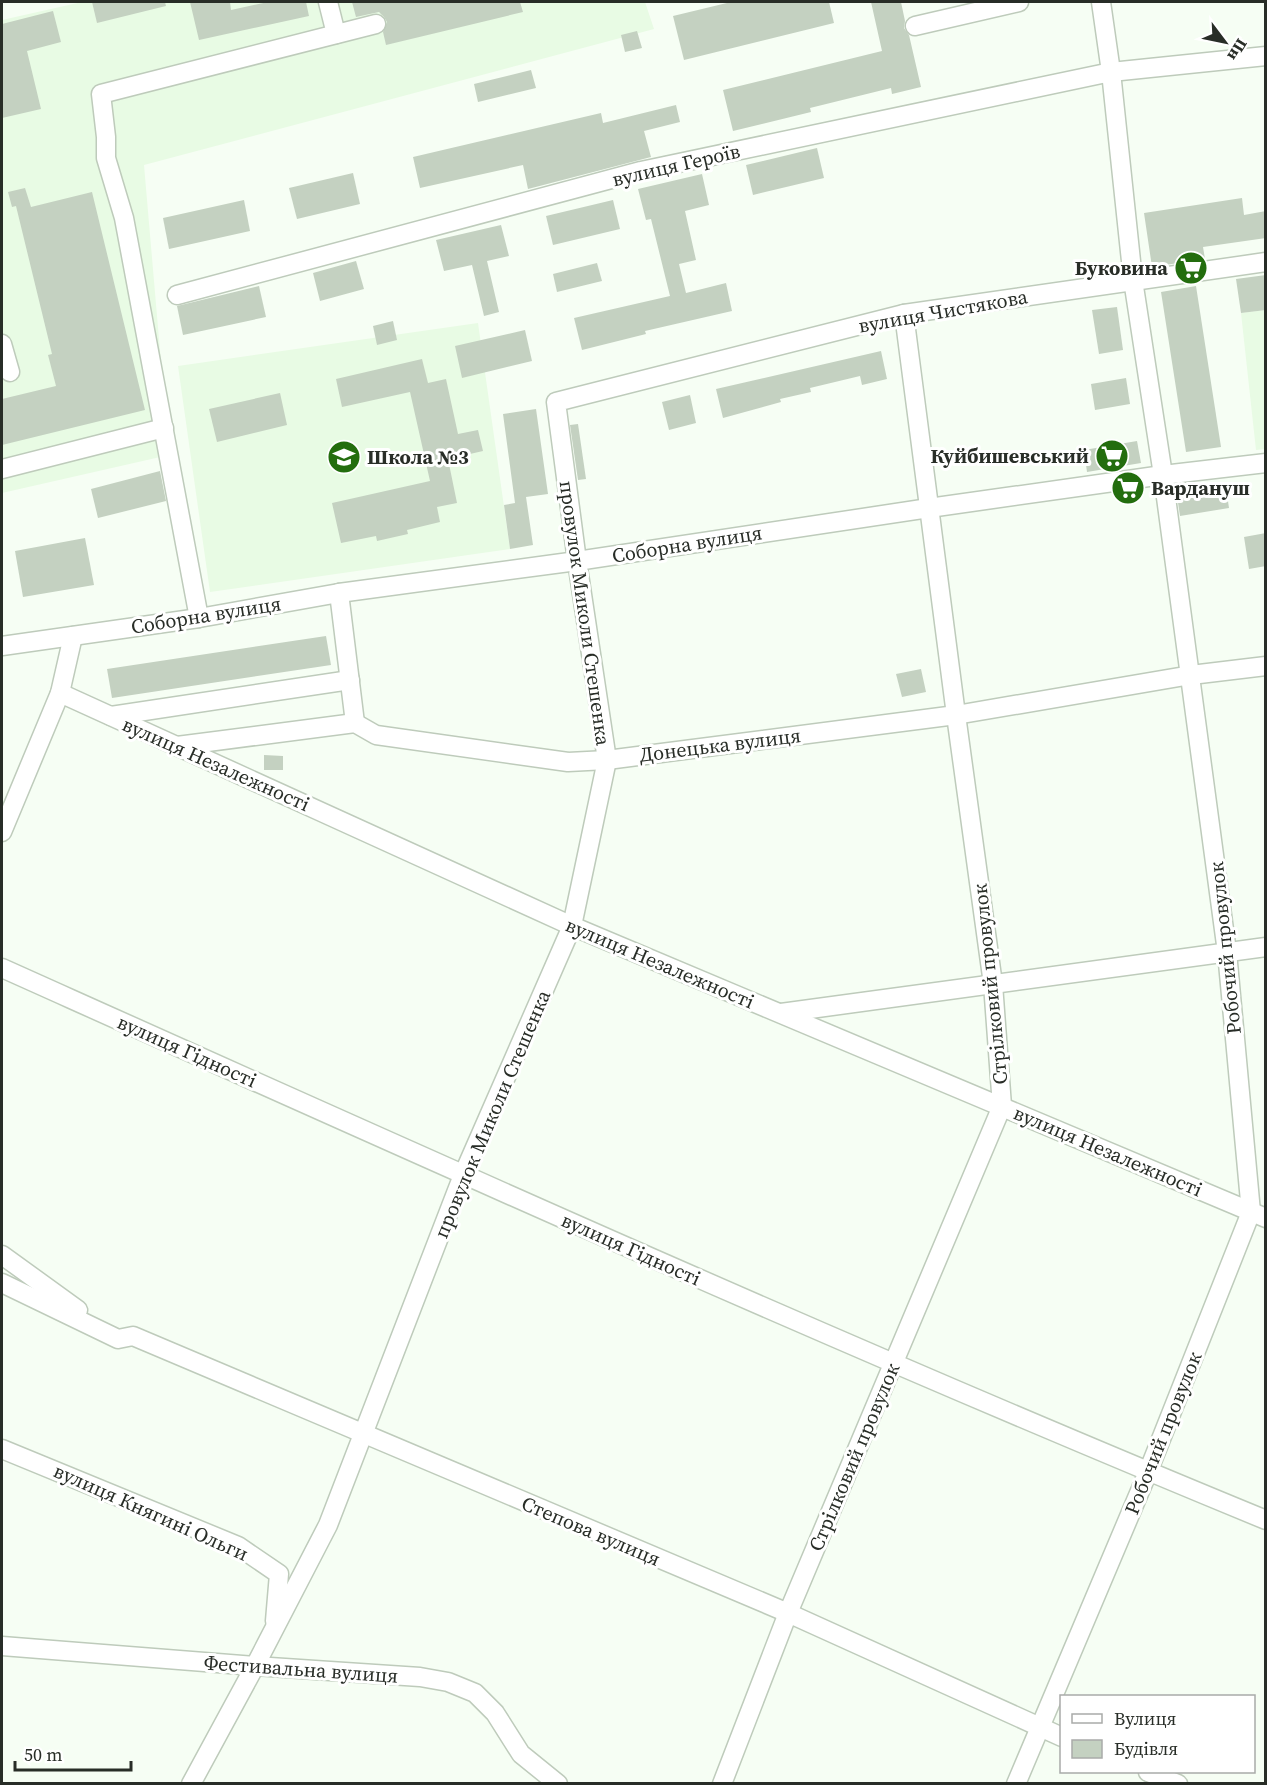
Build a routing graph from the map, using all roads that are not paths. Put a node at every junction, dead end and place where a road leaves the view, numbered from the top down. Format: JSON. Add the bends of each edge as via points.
{"nodes":[{"id":1,"x":328,"y":2,"type":"edge"},
{"id":2,"x":1019,"y":2,"type":"edge"},
{"id":3,"x":1101,"y":2,"type":"edge"},
{"id":4,"x":376,"y":24,"type":"dead end"},
{"id":5,"x":915,"y":26,"type":"dead end"},
{"id":6,"x":336,"y":34,"type":"junction"},
{"id":7,"x":1266,"y":56,"type":"edge"},
{"id":8,"x":1112,"y":72,"type":"junction"},
{"id":9,"x":1266,"y":262,"type":"edge"},
{"id":10,"x":1132,"y":280,"type":"junction"},
{"id":11,"x":177,"y":295,"type":"dead end"},
{"id":12,"x":904,"y":314,"type":"junction"},
{"id":13,"x":2,"y":344,"type":"edge"},
{"id":14,"x":10,"y":372,"type":"dead end"},
{"id":15,"x":556,"y":402,"type":"joint"},
{"id":16,"x":164,"y":428,"type":"junction"},
{"id":17,"x":1266,"y":463,"type":"edge"},
{"id":18,"x":2,"y":469,"type":"edge"},
{"id":19,"x":1163,"y":475,"type":"junction"},
{"id":20,"x":929,"y":507,"type":"junction"},
{"id":21,"x":577,"y":561,"type":"junction"},
{"id":22,"x":339,"y":593,"type":"junction"},
{"id":23,"x":199,"y":618,"type":"junction"},
{"id":24,"x":73,"y":636,"type":"junction"},
{"id":25,"x":2,"y":646,"type":"edge"},
{"id":26,"x":1266,"y":666,"type":"edge"},
{"id":27,"x":1191,"y":675,"type":"junction"},
{"id":28,"x":350,"y":680,"type":"junction"},
{"id":29,"x":60,"y":693,"type":"junction"},
{"id":30,"x":956,"y":715,"type":"junction"},
{"id":31,"x":110,"y":716,"type":"junction"},
{"id":32,"x":355,"y":723,"type":"junction"},
{"id":33,"x":177,"y":746,"type":"junction"},
{"id":34,"x":607,"y":760,"type":"junction"},
{"id":35,"x":2,"y":832,"type":"edge"},
{"id":36,"x":572,"y":926,"type":"junction"},
{"id":37,"x":1266,"y":947,"type":"edge"},
{"id":38,"x":1227,"y":951,"type":"junction"},
{"id":39,"x":2,"y":968,"type":"edge"},
{"id":40,"x":993,"y":984,"type":"junction"},
{"id":41,"x":779,"y":1014,"type":"junction"},
{"id":42,"x":1002,"y":1106,"type":"junction"},
{"id":43,"x":463,"y":1175,"type":"junction"},
{"id":44,"x":1258,"y":1215,"type":"edge"},
{"id":45,"x":2,"y":1255,"type":"edge"},
{"id":46,"x":2,"y":1282,"type":"edge"},
{"id":47,"x":118,"y":1339,"type":"junction"},
{"id":48,"x":893,"y":1363,"type":"junction"},
{"id":49,"x":363,"y":1434,"type":"junction"},
{"id":50,"x":2,"y":1449,"type":"edge"},
{"id":51,"x":1148,"y":1472,"type":"junction"},
{"id":52,"x":1266,"y":1520,"type":"edge"},
{"id":53,"x":788,"y":1613,"type":"junction"},
{"id":54,"x":274,"y":1630,"type":"junction"},
{"id":55,"x":2,"y":1646,"type":"edge"},
{"id":56,"x":255,"y":1666,"type":"junction"},
{"id":57,"x":1039,"y":1728,"type":"junction"},
{"id":58,"x":1060,"y":1736,"type":"edge"},
{"id":59,"x":1150,"y":1773,"type":"edge"},
{"id":60,"x":191,"y":1784,"type":"edge"},
{"id":61,"x":558,"y":1784,"type":"edge"},
{"id":62,"x":722,"y":1784,"type":"edge"},
{"id":63,"x":1016,"y":1784,"type":"edge"},
{"id":64,"x":1178,"y":1784,"type":"edge"}],
"edges":[{"from":1,"to":6,"type":"street"},
{"from":2,"to":5,"type":"street"},
{"from":3,"to":8,"type":"street"},
{"from":4,"to":6,"type":"street"},
{"from":6,"to":16,"type":"street","via":[[100,94],[106,158],[124,218]]},
{"from":7,"to":8,"type":"street","name":"вулиця Героїв"},
{"from":8,"to":10,"type":"street","name":"Робочий провулок"},
{"from":8,"to":11,"type":"street","name":"вулиця Героїв","via":[[641,171]]},
{"from":9,"to":10,"type":"street","name":"вулиця Чистякова"},
{"from":10,"to":12,"type":"street","name":"вулиця Чистякова"},
{"from":10,"to":19,"type":"street","name":"Робочий провулок"},
{"from":12,"to":15,"type":"street","name":"вулиця Чистякова"},
{"from":12,"to":20,"type":"street","name":"Стрілковий провулок"},
{"from":13,"to":14,"type":"street"},
{"from":15,"to":21,"type":"street","name":"провулок Миколи Стешенка"},
{"from":16,"to":18,"type":"street"},
{"from":16,"to":23,"type":"street"},
{"from":17,"to":19,"type":"street","name":"Соборна вулиця"},
{"from":19,"to":20,"type":"street","name":"Соборна вулиця"},
{"from":19,"to":27,"type":"street","name":"Робочий провулок"},
{"from":20,"to":21,"type":"street","name":"Соборна вулиця"},
{"from":20,"to":30,"type":"street","name":"Стрілковий провулок"},
{"from":21,"to":22,"type":"street","name":"Соборна вулиця"},
{"from":21,"to":34,"type":"street","name":"провулок Миколи Стешенка"},
{"from":22,"to":23,"type":"street","name":"Соборна вулиця"},
{"from":22,"to":28,"type":"street"},
{"from":23,"to":24,"type":"street","name":"Соборна вулиця"},
{"from":24,"to":25,"type":"street","name":"Соборна вулиця"},
{"from":24,"to":29,"type":"street"},
{"from":26,"to":27,"type":"street","name":"Донецька вулиця"},
{"from":27,"to":30,"type":"street","name":"Донецька вулиця"},
{"from":27,"to":38,"type":"street","name":"Робочий провулок"},
{"from":28,"to":31,"type":"street"},
{"from":28,"to":32,"type":"street"},
{"from":29,"to":31,"type":"street","name":"вулиця Незалежності"},
{"from":29,"to":35,"type":"street"},
{"from":30,"to":34,"type":"street","name":"Донецька вулиця"},
{"from":30,"to":40,"type":"street","name":"Стрілковий провулок"},
{"from":31,"to":33,"type":"street","name":"вулиця Незалежності"},
{"from":32,"to":33,"type":"street"},
{"from":32,"to":34,"type":"street","name":"Донецька вулиця","via":[[376,735],[568,762]]},
{"from":33,"to":36,"type":"street","name":"вулиця Незалежності"},
{"from":34,"to":36,"type":"street","name":"провулок Миколи Стешенка"},
{"from":36,"to":41,"type":"street","name":"вулиця Незалежності"},
{"from":36,"to":43,"type":"street","name":"провулок Миколи Стешенка"},
{"from":37,"to":38,"type":"street"},
{"from":38,"to":40,"type":"street"},
{"from":38,"to":44,"type":"street","name":"Робочий провулок"},
{"from":39,"to":43,"type":"street","name":"вулиця Гідності"},
{"from":40,"to":41,"type":"street"},
{"from":40,"to":42,"type":"street","name":"Стрілковий провулок"},
{"from":41,"to":42,"type":"street","name":"вулиця Незалежності"},
{"from":42,"to":44,"type":"street","name":"вулиця Незалежності"},
{"from":42,"to":48,"type":"street","name":"Стрілковий провулок"},
{"from":43,"to":48,"type":"street","name":"вулиця Гідності"},
{"from":43,"to":49,"type":"street","name":"провулок Миколи Стешенка"},
{"from":44,"to":51,"type":"street","name":"Робочий провулок"},
{"from":45,"to":47,"type":"street"},
{"from":46,"to":47,"type":"street","name":"Степова вулиця"},
{"from":47,"to":49,"type":"street","name":"Степова вулиця","via":[[133,1335]]},
{"from":48,"to":51,"type":"street","name":"вулиця Гідності"},
{"from":48,"to":53,"type":"street","name":"Стрілковий провулок"},
{"from":49,"to":53,"type":"street","name":"Степова вулиця"},
{"from":49,"to":54,"type":"street","name":"провулок Миколи Стешенка","via":[[328,1525]]},
{"from":50,"to":54,"type":"street","name":"вулиця Княгині Ольги","via":[[238,1546],[279,1574]]},
{"from":51,"to":52,"type":"street","name":"вулиця Гідності"},
{"from":51,"to":57,"type":"street","name":"Робочий провулок"},
{"from":53,"to":57,"type":"street","name":"Степова вулиця"},
{"from":53,"to":62,"type":"street","name":"Стрілковий провулок"},
{"from":54,"to":56,"type":"street","name":"провулок Миколи Стешенка"},
{"from":55,"to":56,"type":"street","name":"Фестивальна вулиця"},
{"from":56,"to":60,"type":"street","name":"провулок Миколи Стешенка"},
{"from":56,"to":61,"type":"street","name":"Фестивальна вулиця","via":[[448,1682],[475,1693],[495,1713],[521,1754]]},
{"from":57,"to":58,"type":"street","name":"Степова вулиця"},
{"from":57,"to":63,"type":"street","name":"Робочий провулок"},
{"from":59,"to":64,"type":"street"}]}
